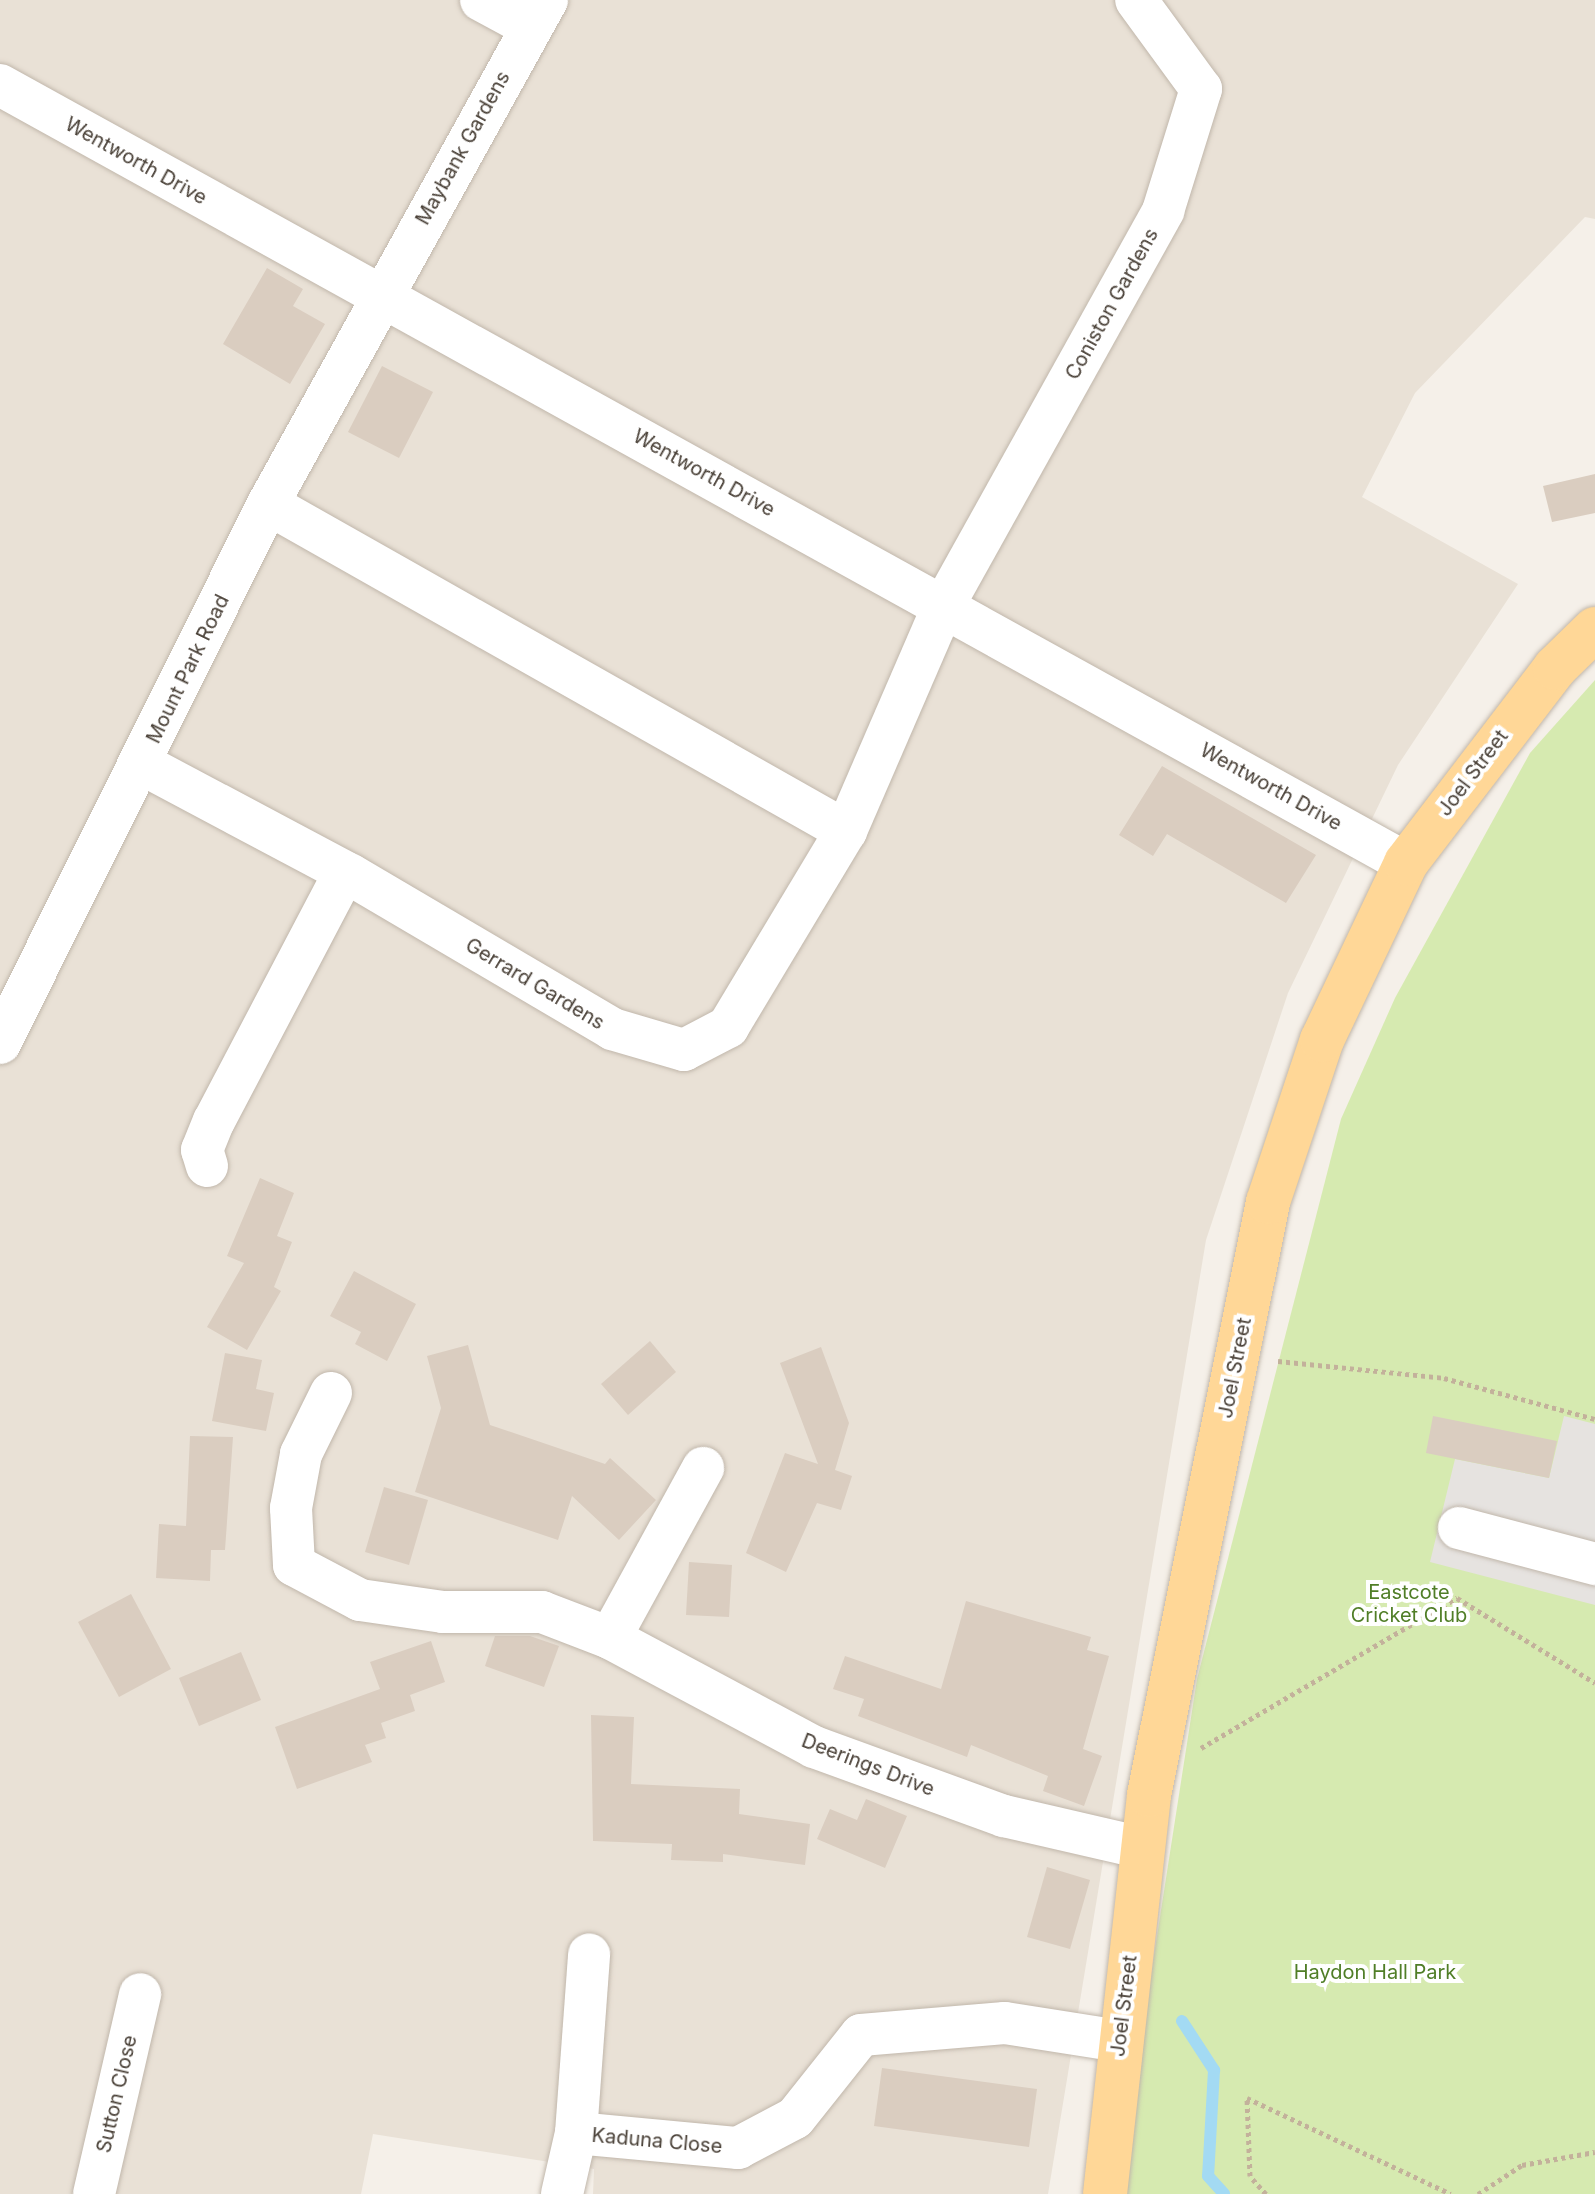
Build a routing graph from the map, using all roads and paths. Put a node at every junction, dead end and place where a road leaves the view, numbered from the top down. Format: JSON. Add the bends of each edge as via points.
{"nodes":[{"id":1,"x":481,"y":0,"type":"edge"},
{"id":2,"x":1136,"y":0,"type":"edge"},
{"id":3,"x":539,"y":14,"type":"edge"},
{"id":4,"x":0,"y":85,"type":"edge"},
{"id":5,"x":380,"y":295,"type":"junction"},
{"id":6,"x":268,"y":504,"type":"junction"},
{"id":7,"x":944,"y":605,"type":"junction"},
{"id":8,"x":1595,"y":629,"type":"edge"},
{"id":9,"x":142,"y":764,"type":"junction"},
{"id":10,"x":846,"y":831,"type":"junction"},
{"id":11,"x":1406,"y":863,"type":"junction"},
{"id":12,"x":345,"y":872,"type":"junction"},
{"id":13,"x":0,"y":1043,"type":"edge"},
{"id":14,"x":207,"y":1166,"type":"dead end"},
{"id":15,"x":1282,"y":1362,"type":"dead end"},
{"id":16,"x":331,"y":1393,"type":"dead end"},
{"id":17,"x":1595,"y":1419,"type":"edge"},
{"id":18,"x":703,"y":1468,"type":"dead end"},
{"id":19,"x":1459,"y":1528,"type":"dead end"},
{"id":20,"x":1595,"y":1564,"type":"edge"},
{"id":21,"x":610,"y":1638,"type":"junction"},
{"id":22,"x":1595,"y":1683,"type":"edge"},
{"id":23,"x":1154,"y":1776,"type":"junction"},
{"id":24,"x":1143,"y":1848,"type":"junction"},
{"id":25,"x":589,"y":1954,"type":"dead end"},
{"id":26,"x":140,"y":1994,"type":"dead end"},
{"id":27,"x":1120,"y":2041,"type":"junction"},
{"id":28,"x":576,"y":2133,"type":"junction"},
{"id":29,"x":1595,"y":2152,"type":"edge"},
{"id":30,"x":94,"y":2194,"type":"edge"},
{"id":31,"x":562,"y":2194,"type":"edge"},
{"id":32,"x":1105,"y":2194,"type":"edge"},
{"id":33,"x":1266,"y":2194,"type":"edge"},
{"id":34,"x":1451,"y":2194,"type":"edge"},
{"id":35,"x":1478,"y":2194,"type":"edge"}],
"edges":[{"from":1,"to":3,"type":"street"},
{"from":2,"to":7,"type":"street","name":"Coniston Gardens","via":[[1201,89],[1163,211]]},
{"from":3,"to":5,"type":"street","name":"Maybank Gardens"},
{"from":4,"to":5,"type":"street","name":"Wentworth Drive"},
{"from":5,"to":6,"type":"street","name":"Mount Park Road"},
{"from":5,"to":7,"type":"street","name":"Wentworth Drive"},
{"from":6,"to":9,"type":"street","name":"Mount Park Road"},
{"from":6,"to":10,"type":"street"},
{"from":7,"to":10,"type":"street","name":"Gerrard Gardens"},
{"from":7,"to":11,"type":"street","name":"Wentworth Drive"},
{"from":8,"to":11,"type":"main road","name":"Joel Street","via":[[1555,668]]},
{"from":9,"to":12,"type":"street","name":"Gerrard Gardens"},
{"from":9,"to":13,"type":"street","name":"Mount Park Road"},
{"from":10,"to":12,"type":"street","name":"Gerrard Gardens","via":[[728,1027],[684,1050],[612,1029]]},
{"from":11,"to":23,"type":"main road","name":"Joel Street","via":[[1322,1040],[1268,1202]]},
{"from":12,"to":14,"type":"street","via":[[214,1121],[202,1150]]},
{"from":15,"to":17,"type":"path","via":[[1444,1378]]},
{"from":16,"to":21,"type":"street","name":"Deerings Drive","via":[[301,1454],[291,1508],[294,1565],[360,1600],[443,1612],[542,1612]]},
{"from":18,"to":21,"type":"street"},
{"from":19,"to":20,"type":"street"},
{"from":21,"to":24,"type":"street","name":"Deerings Drive","via":[[814,1747],[1004,1816]]},
{"from":22,"to":23,"type":"path","via":[[1457,1598]]},
{"from":23,"to":24,"type":"main road","name":"Joel Street"},
{"from":24,"to":27,"type":"main road","name":"Joel Street"},
{"from":25,"to":28,"type":"street","name":"Kaduna Close"},
{"from":26,"to":30,"type":"street","name":"Sutton Close"},
{"from":27,"to":28,"type":"street","name":"Kaduna Close","via":[[1005,2023],[861,2035],[795,2118],[738,2148]]},
{"from":27,"to":32,"type":"main road","name":"Joel Street"},
{"from":28,"to":31,"type":"street","name":"Kaduna Close"},
{"from":29,"to":35,"type":"path","via":[[1522,2165]]},
{"from":33,"to":34,"type":"path","via":[[1250,2176],[1247,2098]]}]}
